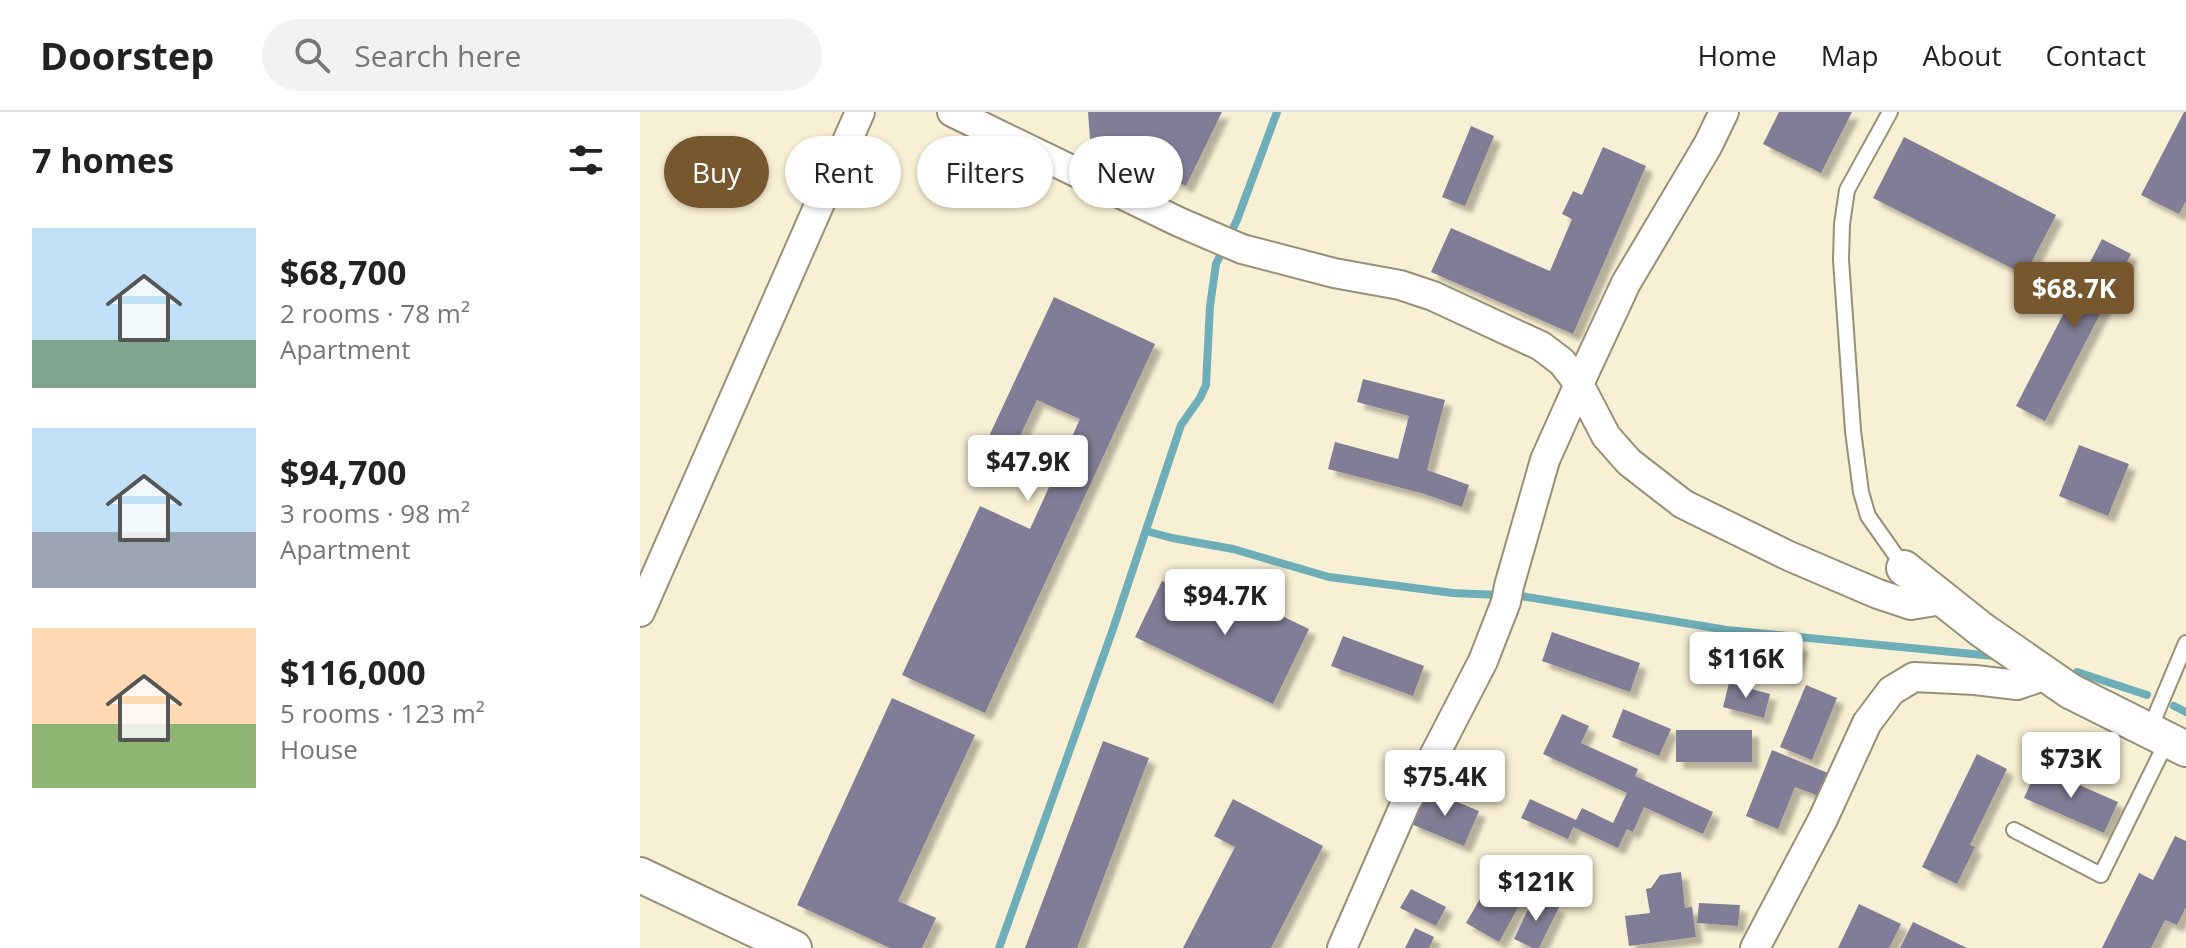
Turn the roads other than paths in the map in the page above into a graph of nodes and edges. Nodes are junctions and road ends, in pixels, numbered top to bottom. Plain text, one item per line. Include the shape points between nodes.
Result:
1 (952, 112) edge
2 (1724, 112) edge
3 (1890, 112) edge
4 (848, 116) edge
5 (1579, 384) junction
6 (1904, 568) joint
7 (1942, 600) junction
8 (640, 612) edge
9 (2186, 643) edge
10 (2046, 675) junction
11 (2171, 679) junction
12 (2186, 685) edge
13 (2167, 740) edge
14 (2014, 830) dead end
15 (640, 875) edge
16 (794, 948) edge
17 (1342, 948) edge
18 (1755, 948) edge

1 - 5 street via 1242,249 1433,296 1541,346
2 - 5 street via 1626,283
3 - 6 lane via 1847,190 1841,260 1861,492 1868,516
4 - 8 street
5 - 7 street via 1606,436 1629,462 1683,504 1878,594 1911,605
5 - 17 street via 1545,460 1508,594 1483,661 1406,802
6 - 7 street
7 - 10 street
9 - 11 lane
10 - 13 street
10 - 18 street via 2017,685 1914,677 1891,691 1867,723
11 - 12 lane
11 - 13 lane
13 - 14 lane via 2101,875
15 - 16 street

